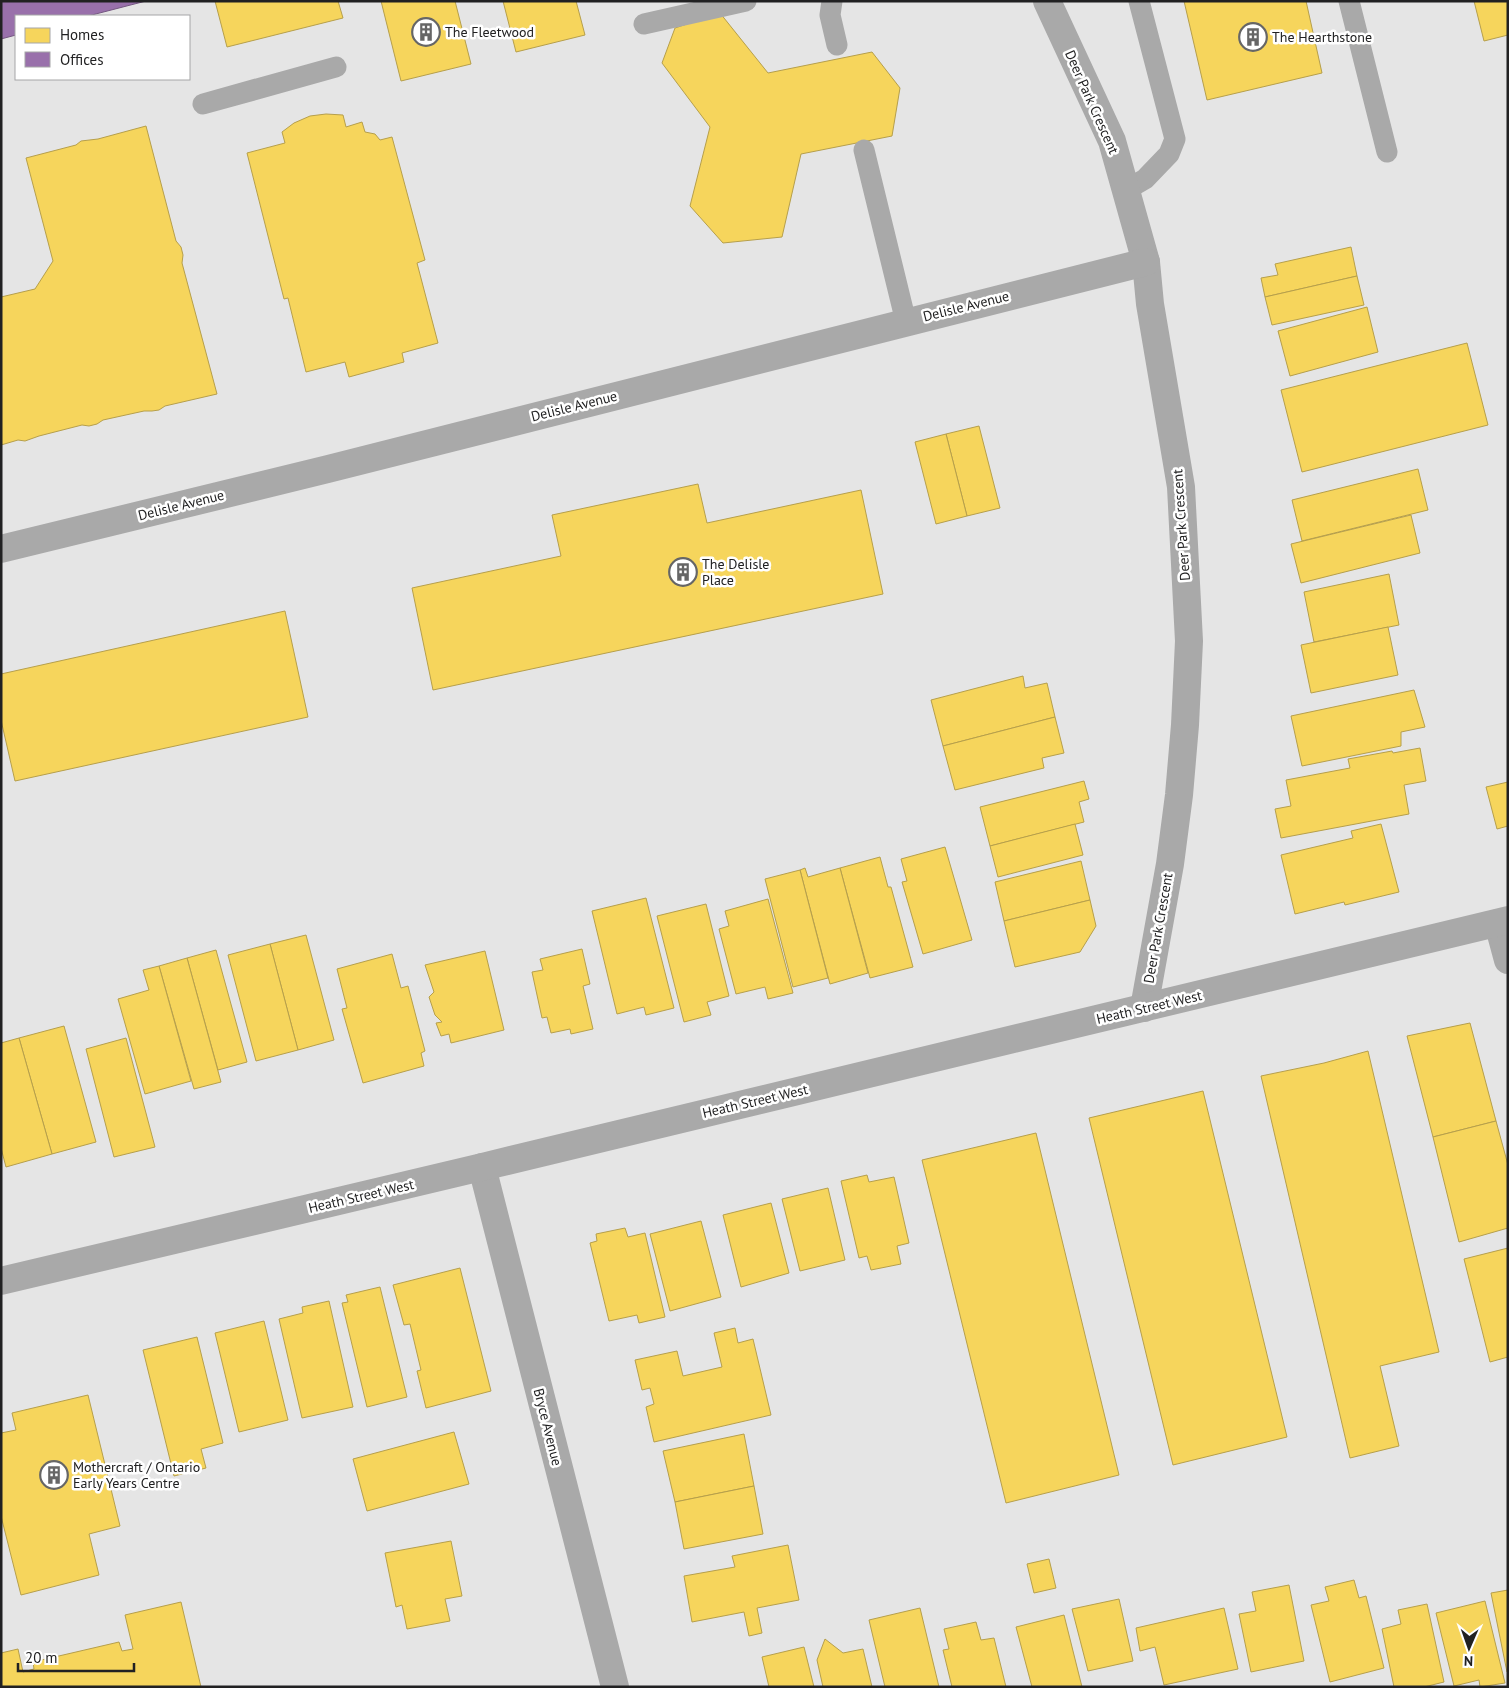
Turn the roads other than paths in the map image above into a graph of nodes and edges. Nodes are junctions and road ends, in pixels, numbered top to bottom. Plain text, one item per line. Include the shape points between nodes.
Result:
1 (746, 1) edge
2 (832, 1) edge
3 (1047, 1) edge
4 (1139, 1) edge
5 (1349, 1) edge
6 (644, 24) dead end
7 (838, 45) dead end
8 (336, 67) dead end
9 (203, 104) dead end
10 (864, 150) dead end
11 (1387, 152) dead end
12 (1126, 190) junction
13 (1146, 262) junction
14 (906, 322) junction
15 (1, 549) edge
16 (1503, 922) edge
17 (1508, 960) edge
18 (1144, 1008) junction
19 (482, 1167) junction
20 (1, 1280) edge
21 (615, 1687) edge

1 - 6 lane
2 - 7 lane via 830,15
3 - 12 street, Deer Park Crescent via 1112,142
4 - 12 lane via 1175,139 1169,154 1145,179
5 - 11 lane
8 - 9 lane
10 - 14 lane
12 - 13 street, Deer Park Crescent
13 - 14 street, Delisle Avenue
13 - 18 street, Deer Park Crescent via 1181,488 1189,642 1179,796
14 - 15 street, Delisle Avenue
16 - 17 street
16 - 18 street, Heath Street West
18 - 19 street, Heath Street West
19 - 20 street, Heath Street West
19 - 21 street, Bryce Avenue

